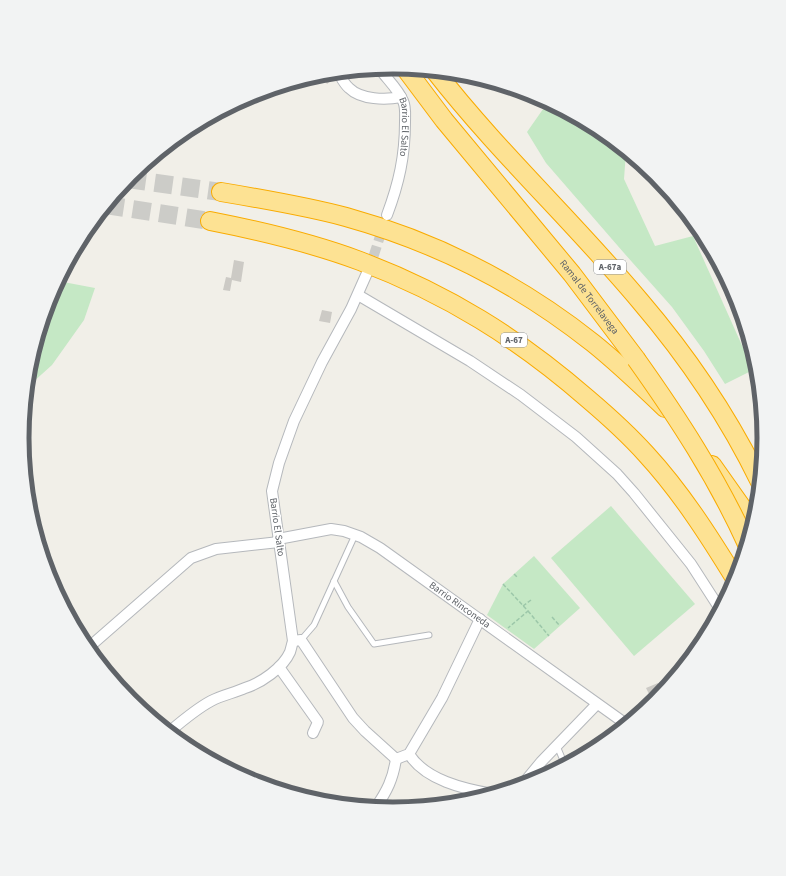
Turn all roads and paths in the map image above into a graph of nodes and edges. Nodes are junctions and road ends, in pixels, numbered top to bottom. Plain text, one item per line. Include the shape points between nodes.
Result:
1 (385, 74) edge
2 (410, 75) edge
3 (439, 77) edge
4 (342, 78) edge
5 (401, 97) junction
6 (221, 192) tunnel mouth
7 (387, 215) tunnel mouth
8 (210, 221) tunnel mouth
9 (367, 274) tunnel mouth
10 (358, 295) junction
11 (755, 473) edge
12 (748, 516) edge
13 (355, 535) junction
14 (744, 537) edge
15 (279, 541) junction
16 (731, 572) edge
17 (514, 574) dead end
18 (517, 577) dead end
19 (334, 581) junction
20 (503, 584) dead end
21 (531, 600) dead end
22 (717, 604) edge
23 (523, 606) junction
24 (528, 611) junction
25 (552, 617) dead end
26 (480, 620) junction
27 (560, 626) dead end
28 (429, 635) dead end
29 (502, 635) junction
30 (549, 636) dead end
31 (297, 640) junction
32 (93, 644) edge
33 (279, 667) junction
34 (597, 704) junction
35 (622, 721) edge
36 (173, 729) edge
37 (313, 733) dead end
38 (557, 746) junction
39 (409, 754) junction
40 (396, 759) junction
41 (563, 759) edge
42 (532, 774) edge
43 (479, 792) edge
44 (380, 801) edge

1 - 5 street, Barrio El Salto
2 - 14 highway, Ramal de Torrelavega, bridge via 444,120 572,274 636,359 694,445 722,492
3 - 11 highway, A-67a via 665,331 714,399
4 - 5 street via 349,88 367,97 389,100
5 - 7 street, Barrio El Salto via 405,107 404,156 397,188
6 - 12 highway via 346,217 390,231 472,265 532,299 594,344 666,409 699,447
8 - 16 highway, A-67 via 296,240 360,261 414,283 461,307 515,341 571,384 646,454 695,517
9 - 10 street, Barrio El Salto
10 - 15 street, Barrio El Salto via 297,414 279,463 272,491
10 - 22 street via 470,361 521,395 582,442 617,474 653,515 691,564
13 - 15 street, Barrio Rinconeda via 331,529
13 - 19 lane
13 - 26 street, Barrio Rinconeda via 380,548
15 - 31 street, Barrio El Salto
15 - 32 street, Barrio Rinconeda via 216,549 191,558
17 - 18 path
19 - 28 lane via 374,644
19 - 31 lane via 314,625
20 - 23 path
21 - 23 path
23 - 24 path
24 - 29 path
24 - 30 path
25 - 27 path
26 - 29 street, Barrio Rinconeda
26 - 39 street via 442,698
29 - 34 street, Barrio Rinconeda
31 - 33 street
31 - 40 street via 353,718
33 - 36 street via 246,688 222,695 192,713
33 - 37 street via 318,722
34 - 35 street, Barrio Rinconeda
34 - 38 street
38 - 41 lane
38 - 42 street
39 - 40 street
39 - 43 street via 413,761 433,776
40 - 44 street via 394,775

